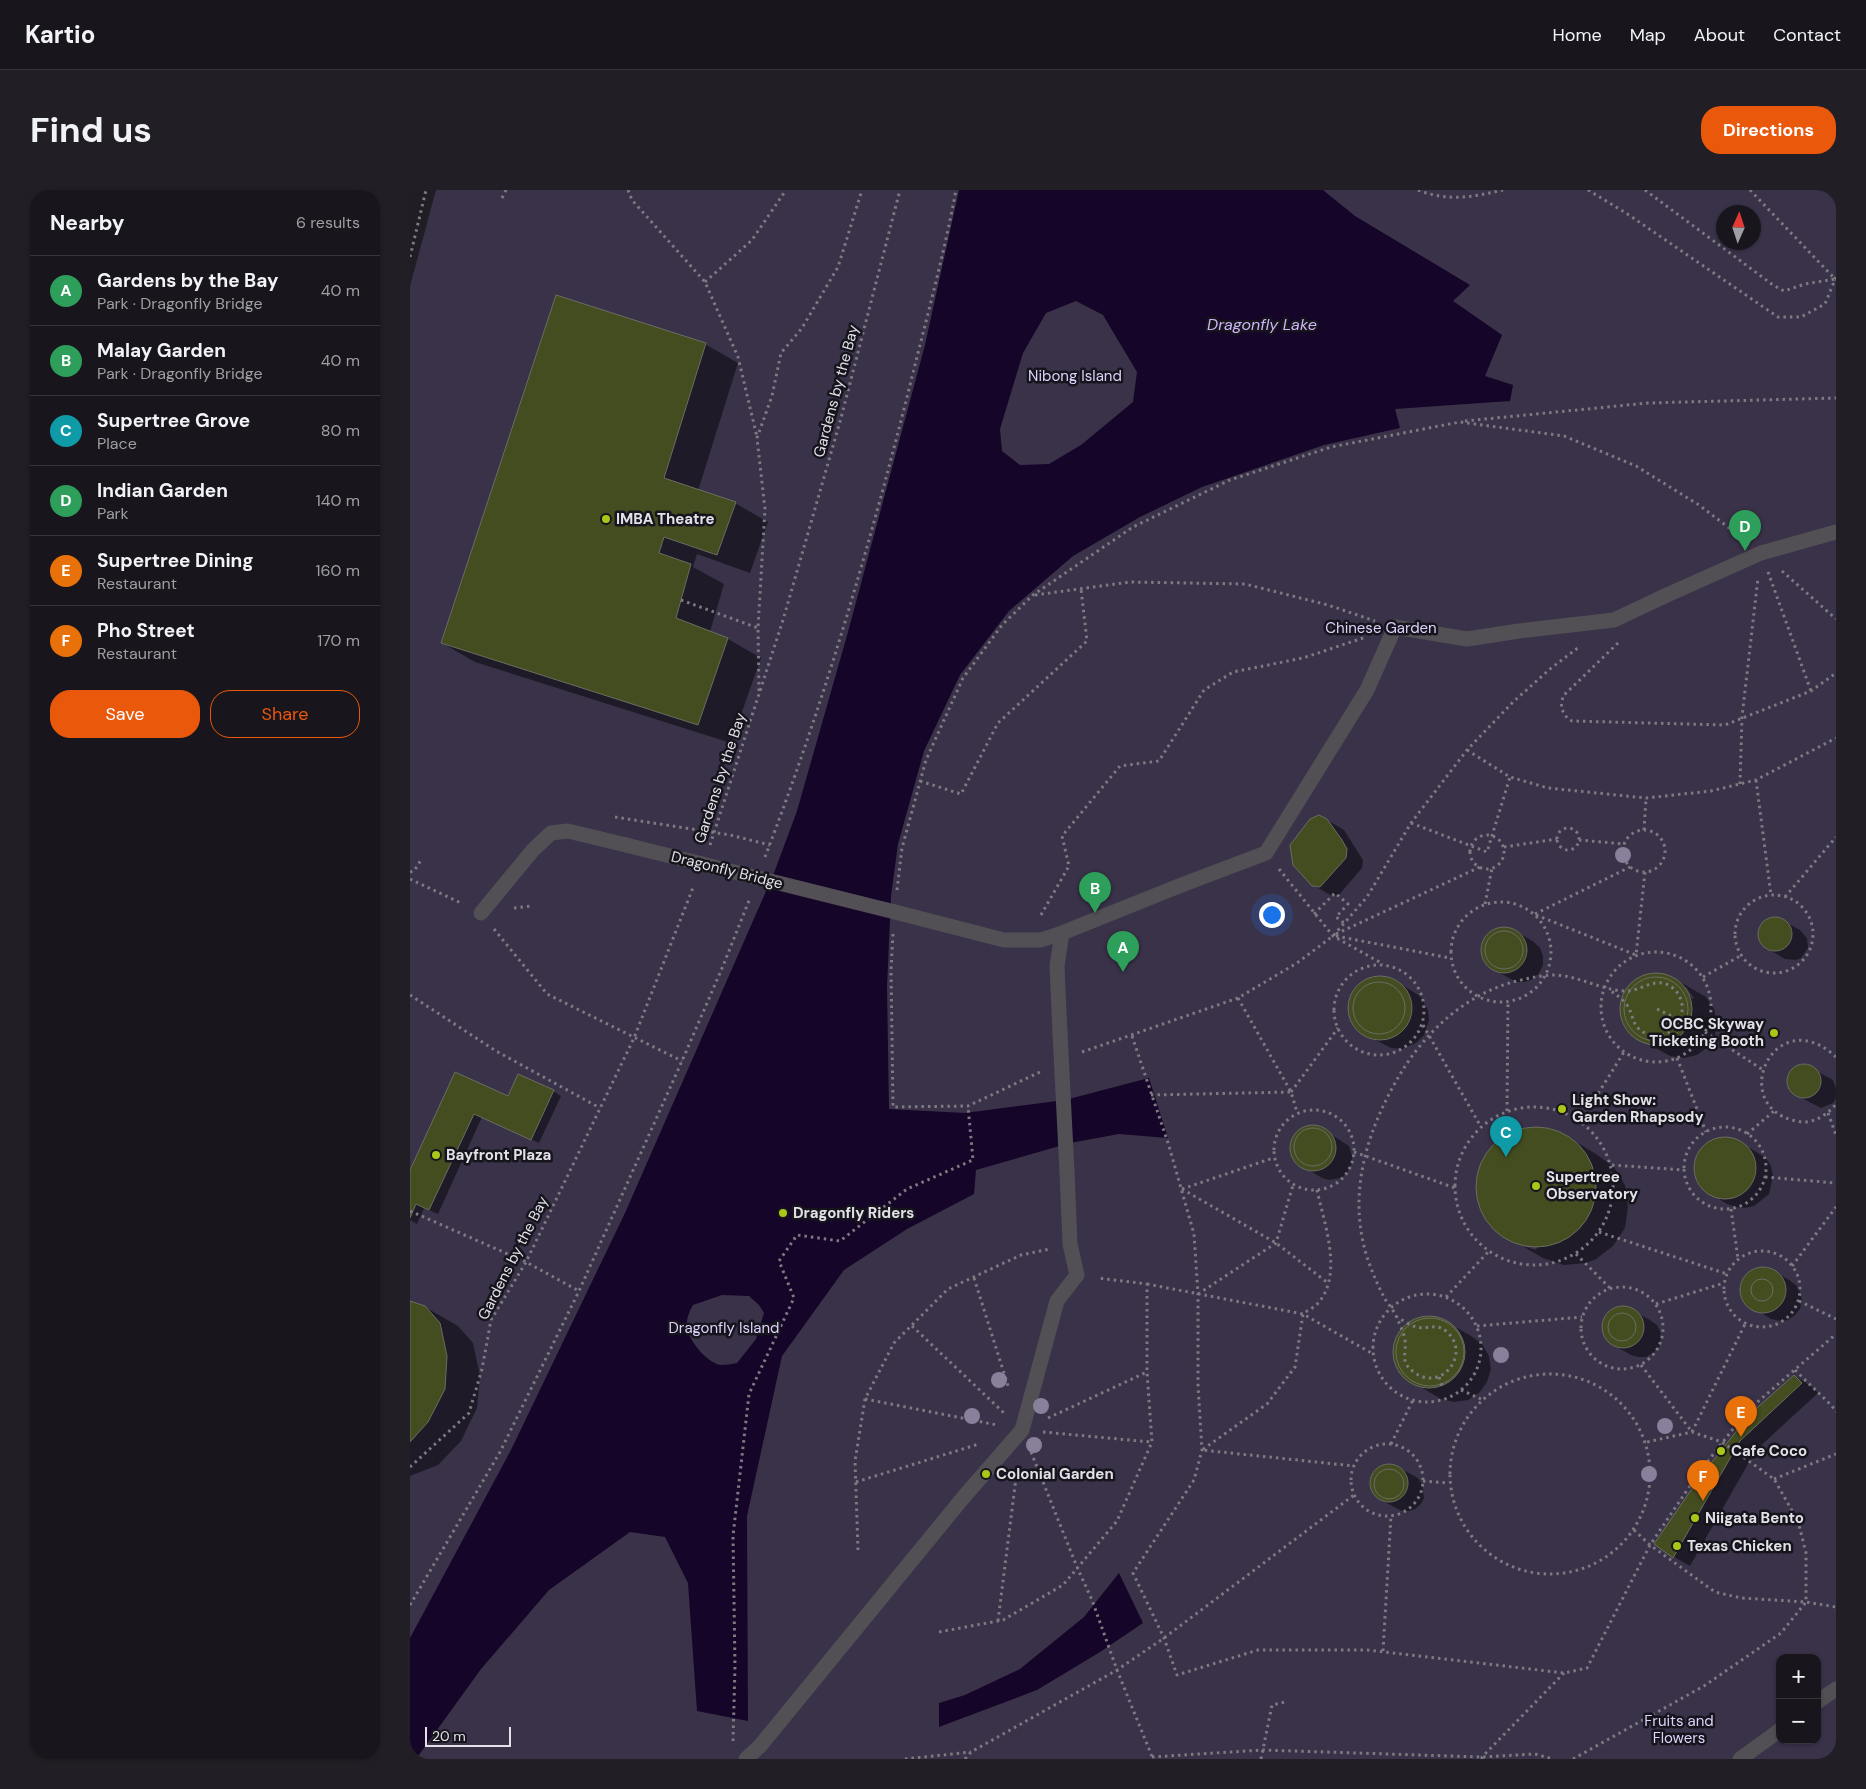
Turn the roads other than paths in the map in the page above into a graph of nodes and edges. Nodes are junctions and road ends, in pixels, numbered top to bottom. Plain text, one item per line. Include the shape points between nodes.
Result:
1 (1836, 532) edge
2 (481, 913) road end
3 (1062, 933) junction
4 (1836, 1689) edge
5 (1821, 1699) edge
6 (1776, 1733) edge
7 (746, 1759) edge
8 (1740, 1759) edge

1 - 3 street, Dragonfly Bridge via 1761,553 1614,620 1467,639 1395,627 1368,690 1266,853
2 - 3 street, Dragonfly Bridge, bridge via 533,850 551,834 568,831 1004,940 1041,940
3 - 7 street, bridge via 1057,966 1070,1244 1077,1275 1057,1301 1022,1430
4 - 5 street
6 - 8 street

